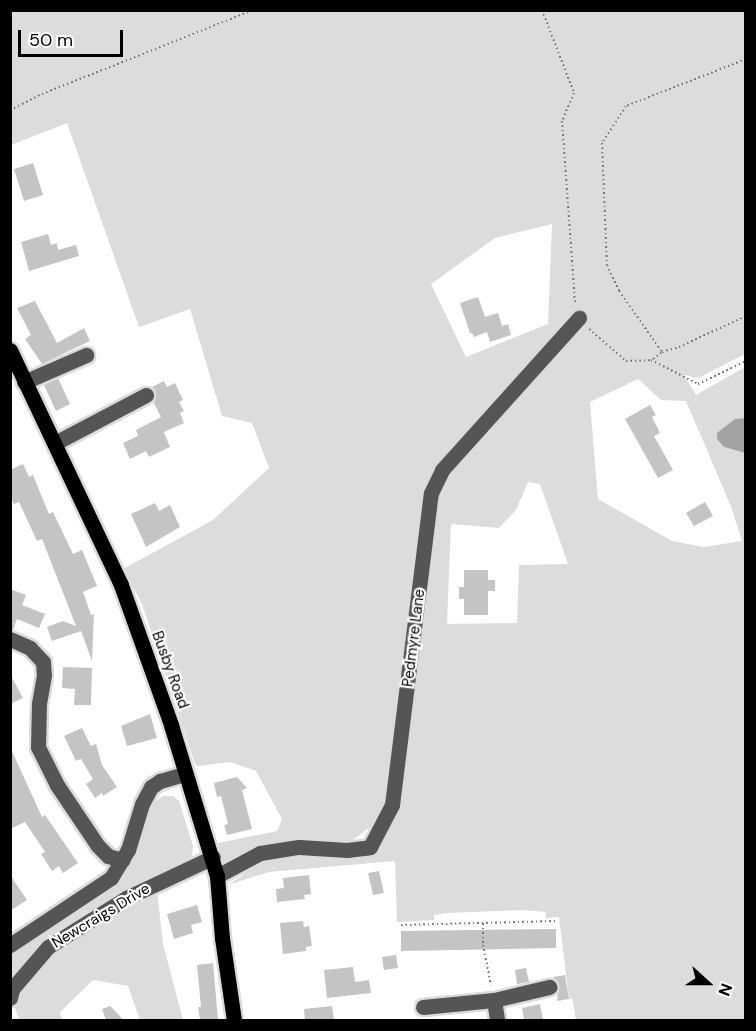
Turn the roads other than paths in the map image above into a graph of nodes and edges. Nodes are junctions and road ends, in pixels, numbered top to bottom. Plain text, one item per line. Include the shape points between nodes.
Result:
1 (579, 318) road end
2 (86, 355) dead end
3 (12, 357) edge
4 (24, 382) junction
5 (146, 395) dead end
6 (55, 443) junction
7 (10, 639) edge
8 (185, 774) junction
9 (213, 857) junction
10 (122, 861) junction
11 (217, 876) junction
12 (10, 945) edge
13 (549, 987) dead end
14 (10, 998) edge
15 (494, 1000) junction
16 (423, 1007) dead end
17 (234, 1020) edge
18 (497, 1020) edge

1 - 11 street, Pedmyre Lane via 442,470 431,493 392,805 370,847 260,853
2 - 4 street
3 - 4 main road, Busby Road
4 - 6 main road, Busby Road
5 - 6 street
6 - 8 main road, Busby Road via 121,585
7 - 10 street via 30,648 43,662 38,747 57,785 98,846
8 - 9 main road, Busby Road
8 - 10 street via 151,787
9 - 11 main road, Busby Road
9 - 14 street, Newcraigs Drive via 126,898 48,947 12,989
10 - 12 street via 111,878
11 - 17 main road, Busby Road
13 - 15 street
15 - 16 street
15 - 18 street

